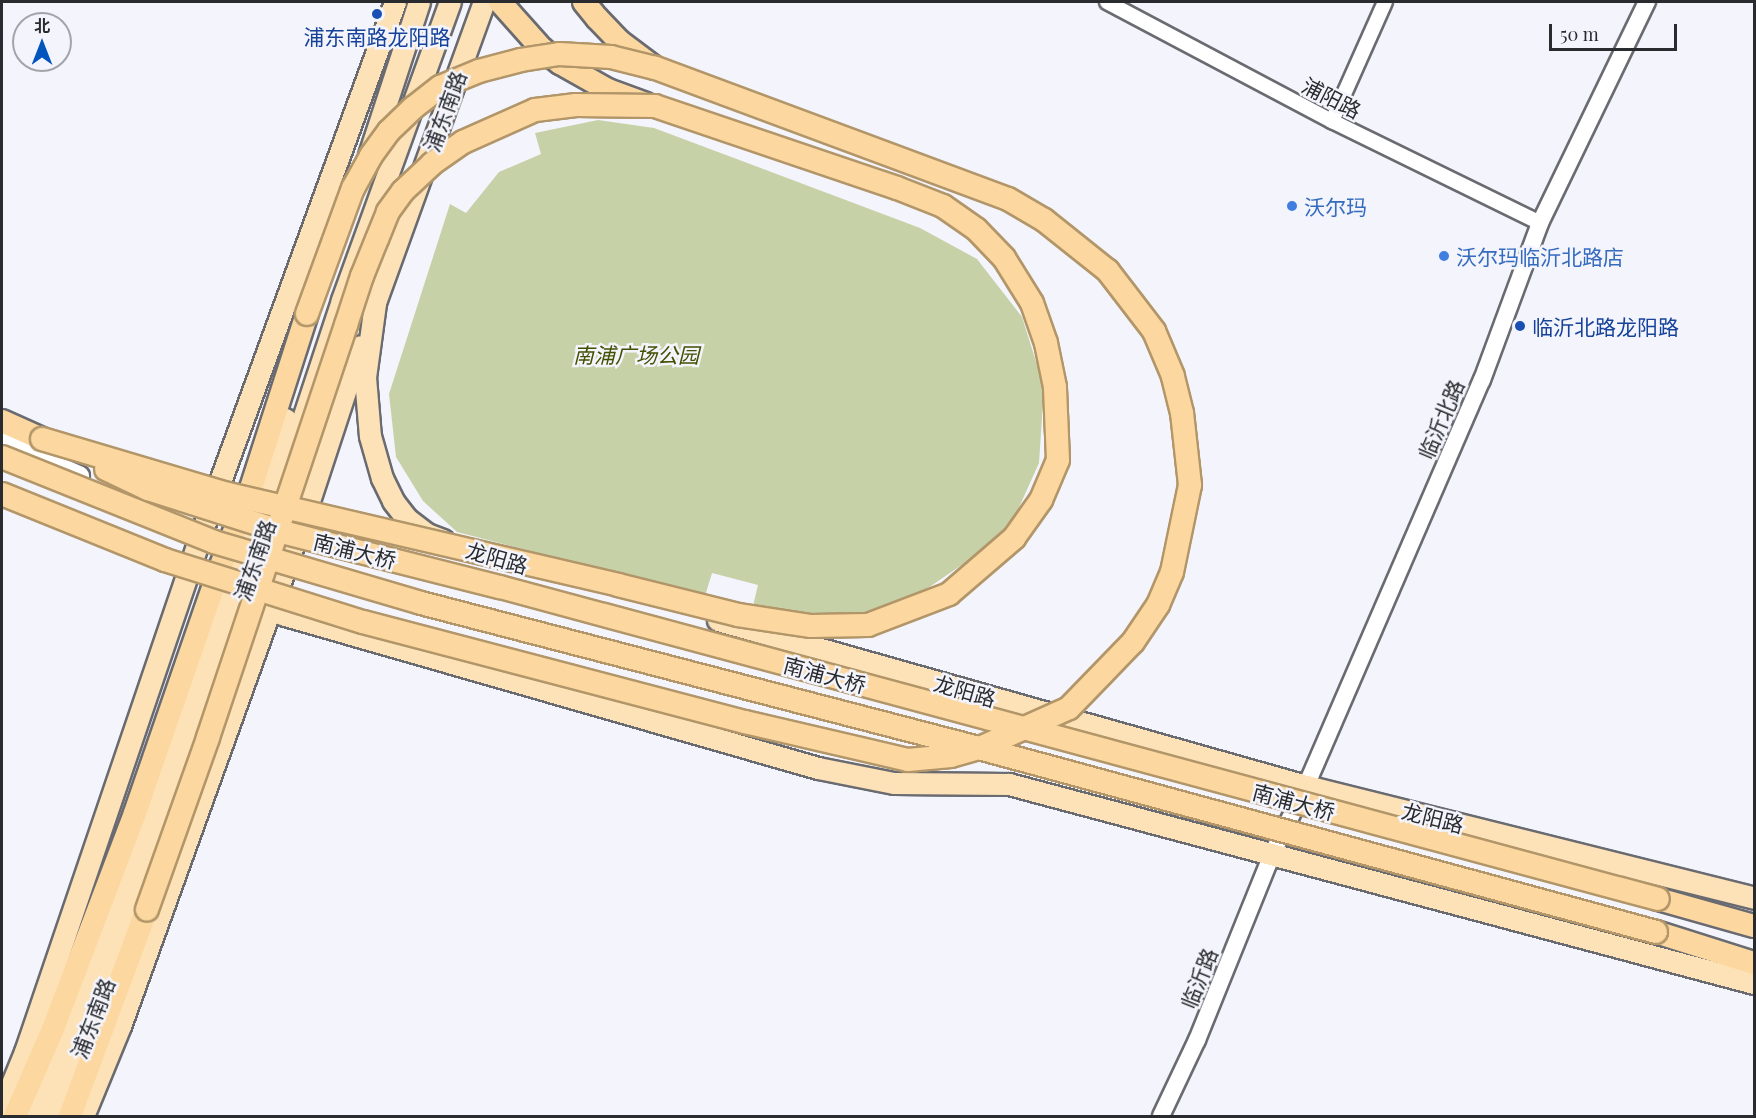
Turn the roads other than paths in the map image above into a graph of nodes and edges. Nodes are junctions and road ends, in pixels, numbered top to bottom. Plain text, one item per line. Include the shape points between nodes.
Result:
1 (395, 2) edge
2 (419, 2) edge
3 (450, 2) edge
4 (500, 2) edge
5 (584, 2) edge
6 (1107, 2) edge
7 (1385, 2) edge
8 (1647, 2) edge
9 (479, 8) edge
10 (655, 68) junction
11 (655, 106) junction
12 (1332, 121) junction
13 (1540, 223) junction
14 (376, 296) junction
15 (2, 421) edge
16 (42, 439) junction
17 (2, 443) edge
18 (2, 457) edge
19 (2, 466) edge
20 (80, 477) junction
21 (2, 494) edge
22 (203, 528) junction
23 (231, 597) junction
24 (268, 610) junction
25 (1306, 786) junction
26 (1272, 854) junction
27 (1755, 898) edge
28 (1755, 926) edge
29 (1755, 963) edge
30 (1755, 982) edge
31 (2, 1108) edge
32 (15, 1116) edge
33 (32, 1116) edge
34 (52, 1116) edge
35 (70, 1116) edge
36 (83, 1116) edge
37 (1161, 1116) edge

1 - 22 main road
2 - 23 main road, 浦东南路
3 - 23 main road, 浦东南路
4 - 11 highway, bridge via 542,49 560,63 627,99
5 - 10 highway via 619,41
6 - 12 street, 浦阳路
7 - 12 street
8 - 13 street, 临沂北路
9 - 14 main road, 浦东南路
10 - 21 highway, bridge via 1008,199 1044,220 1108,270 1154,331 1173,376 1187,444 1190,485 1172,572 1158,605 1133,642 1069,708 982,747 951,756 908,760 745,722 363,622 165,560
10 - 32 highway, bridge via 611,57 559,54 479,71 440,87 413,108 371,156 353,188 311,303 251,488 135,813
11 - 16 highway, bridge via 943,206 976,229 1004,258 1026,294 1046,343 1055,387 1058,460 1041,500 1014,538 950,594 868,625 810,626 738,615 228,494
11 - 35 highway, bridge via 535,110 463,141 403,191 388,212 362,276 208,738
12 - 13 street, 浦阳路
13 - 25 street, 临沂北路 via 1482,380
14 - 24 main road, 浦东南路 via 308,504
14 - 25 main road, 龙阳路 via 366,376 370,436 393,501 427,534 461,547
15 - 16 highway, 南浦大桥
16 - 28 highway, 南浦大桥, bridge via 148,489 286,533 500,587
17 - 20 main road
18 - 29 highway, 南浦大桥, bridge via 214,542 421,603 990,751 1656,932
19 - 20 main road
20 - 22 main road
22 - 31 main road via 25,1052
23 - 24 main road
23 - 33 main road, 浦东南路 via 193,687 112,920
23 - 34 main road, 浦东南路 via 117,952
24 - 26 main road via 818,768 894,783 1009,784
24 - 36 main road, 浦东南路 via 124,1015
25 - 26 street, 临沂北路
25 - 27 main road, 龙阳路
26 - 30 main road
26 - 37 street, 临沂路 via 1197,1040

